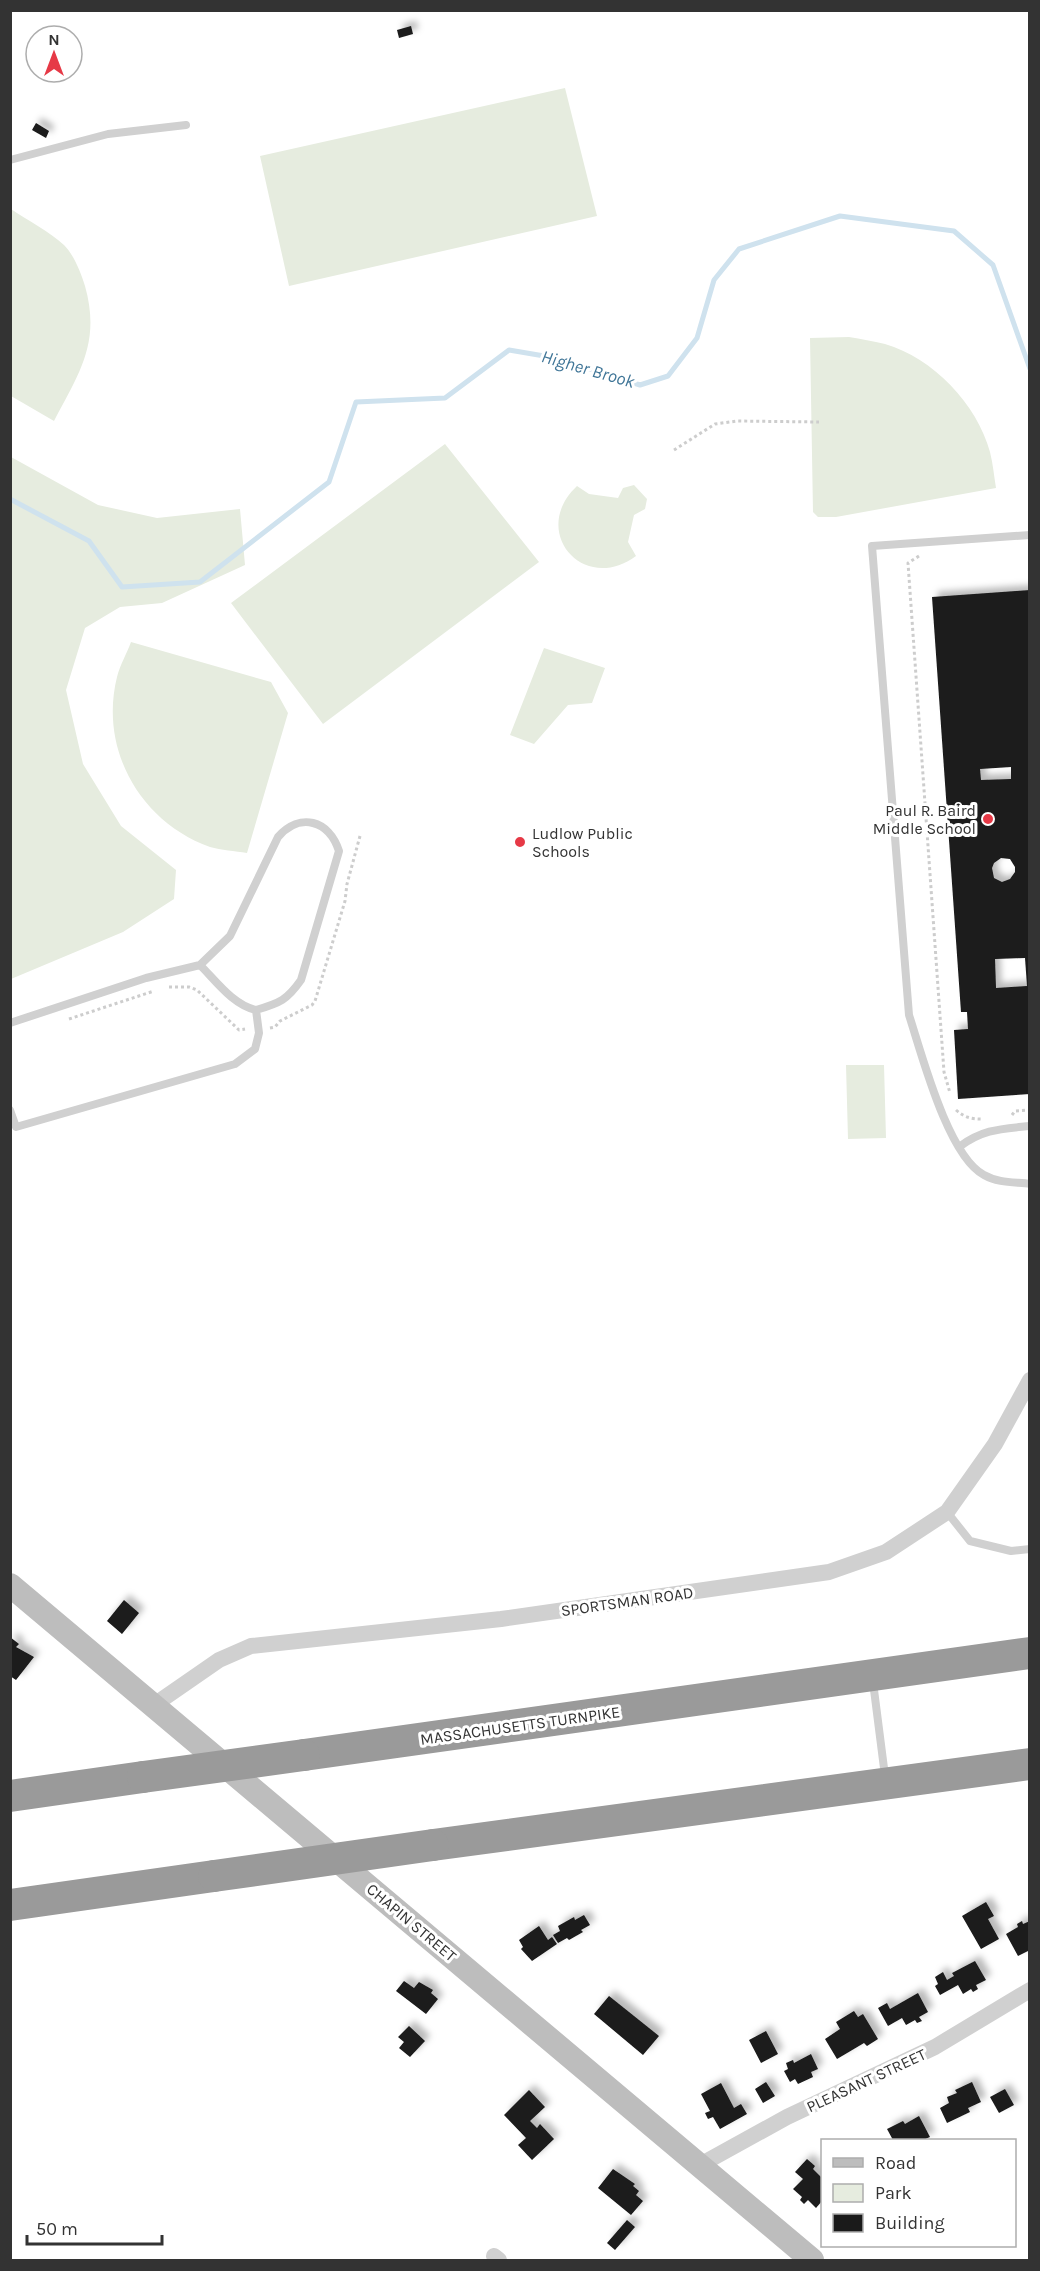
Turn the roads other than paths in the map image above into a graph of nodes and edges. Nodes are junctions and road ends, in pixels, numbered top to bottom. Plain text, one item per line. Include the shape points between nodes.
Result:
1 (186, 125) dead end
2 (10, 160) edge
3 (1029, 535) edge
4 (200, 965) junction
5 (256, 1010) junction
6 (10, 1023) edge
7 (10, 1110) edge
8 (1029, 1126) edge
9 (959, 1147) junction
10 (1029, 1184) edge
11 (1029, 1380) edge
12 (947, 1512) junction
13 (1029, 1549) edge
14 (10, 1585) edge
15 (1029, 1650) edge
16 (872, 1675) junction
17 (154, 1705) junction
18 (1029, 1764) edge
19 (886, 1783) junction
20 (10, 1796) edge
21 (10, 1905) edge
22 (1029, 1990) edge
23 (700, 2165) junction
24 (812, 2260) edge

1 - 2 lane via 108,134
3 - 9 lane via 872,546 909,1016
4 - 5 lane via 232,997
4 - 5 lane via 230,936 286,827 301,822 317,824 330,832 339,851 301,980 290,996
4 - 6 lane via 146,978
5 - 7 lane via 259,1033 255,1049 235,1064 16,1127
8 - 9 lane via 989,1131
9 - 10 lane via 969,1163 985,1176
11 - 12 street, SPORTSMAN ROAD via 995,1444
12 - 13 lane via 970,1541 1011,1551
12 - 17 street, SPORTSMAN ROAD via 886,1552 829,1572 501,1619 251,1646 219,1660
14 - 17 main road, CHAPIN STREET
15 - 16 highway, MASSACHUSETTS TURNPIKE
16 - 19 lane
16 - 20 highway, MASSACHUSETTS TURNPIKE, bridge
17 - 23 main road, CHAPIN STREET
18 - 19 highway
19 - 21 highway, bridge
22 - 23 street, PLEASANT STREET via 935,2047 787,2117
23 - 24 main road, CHAPIN STREET

